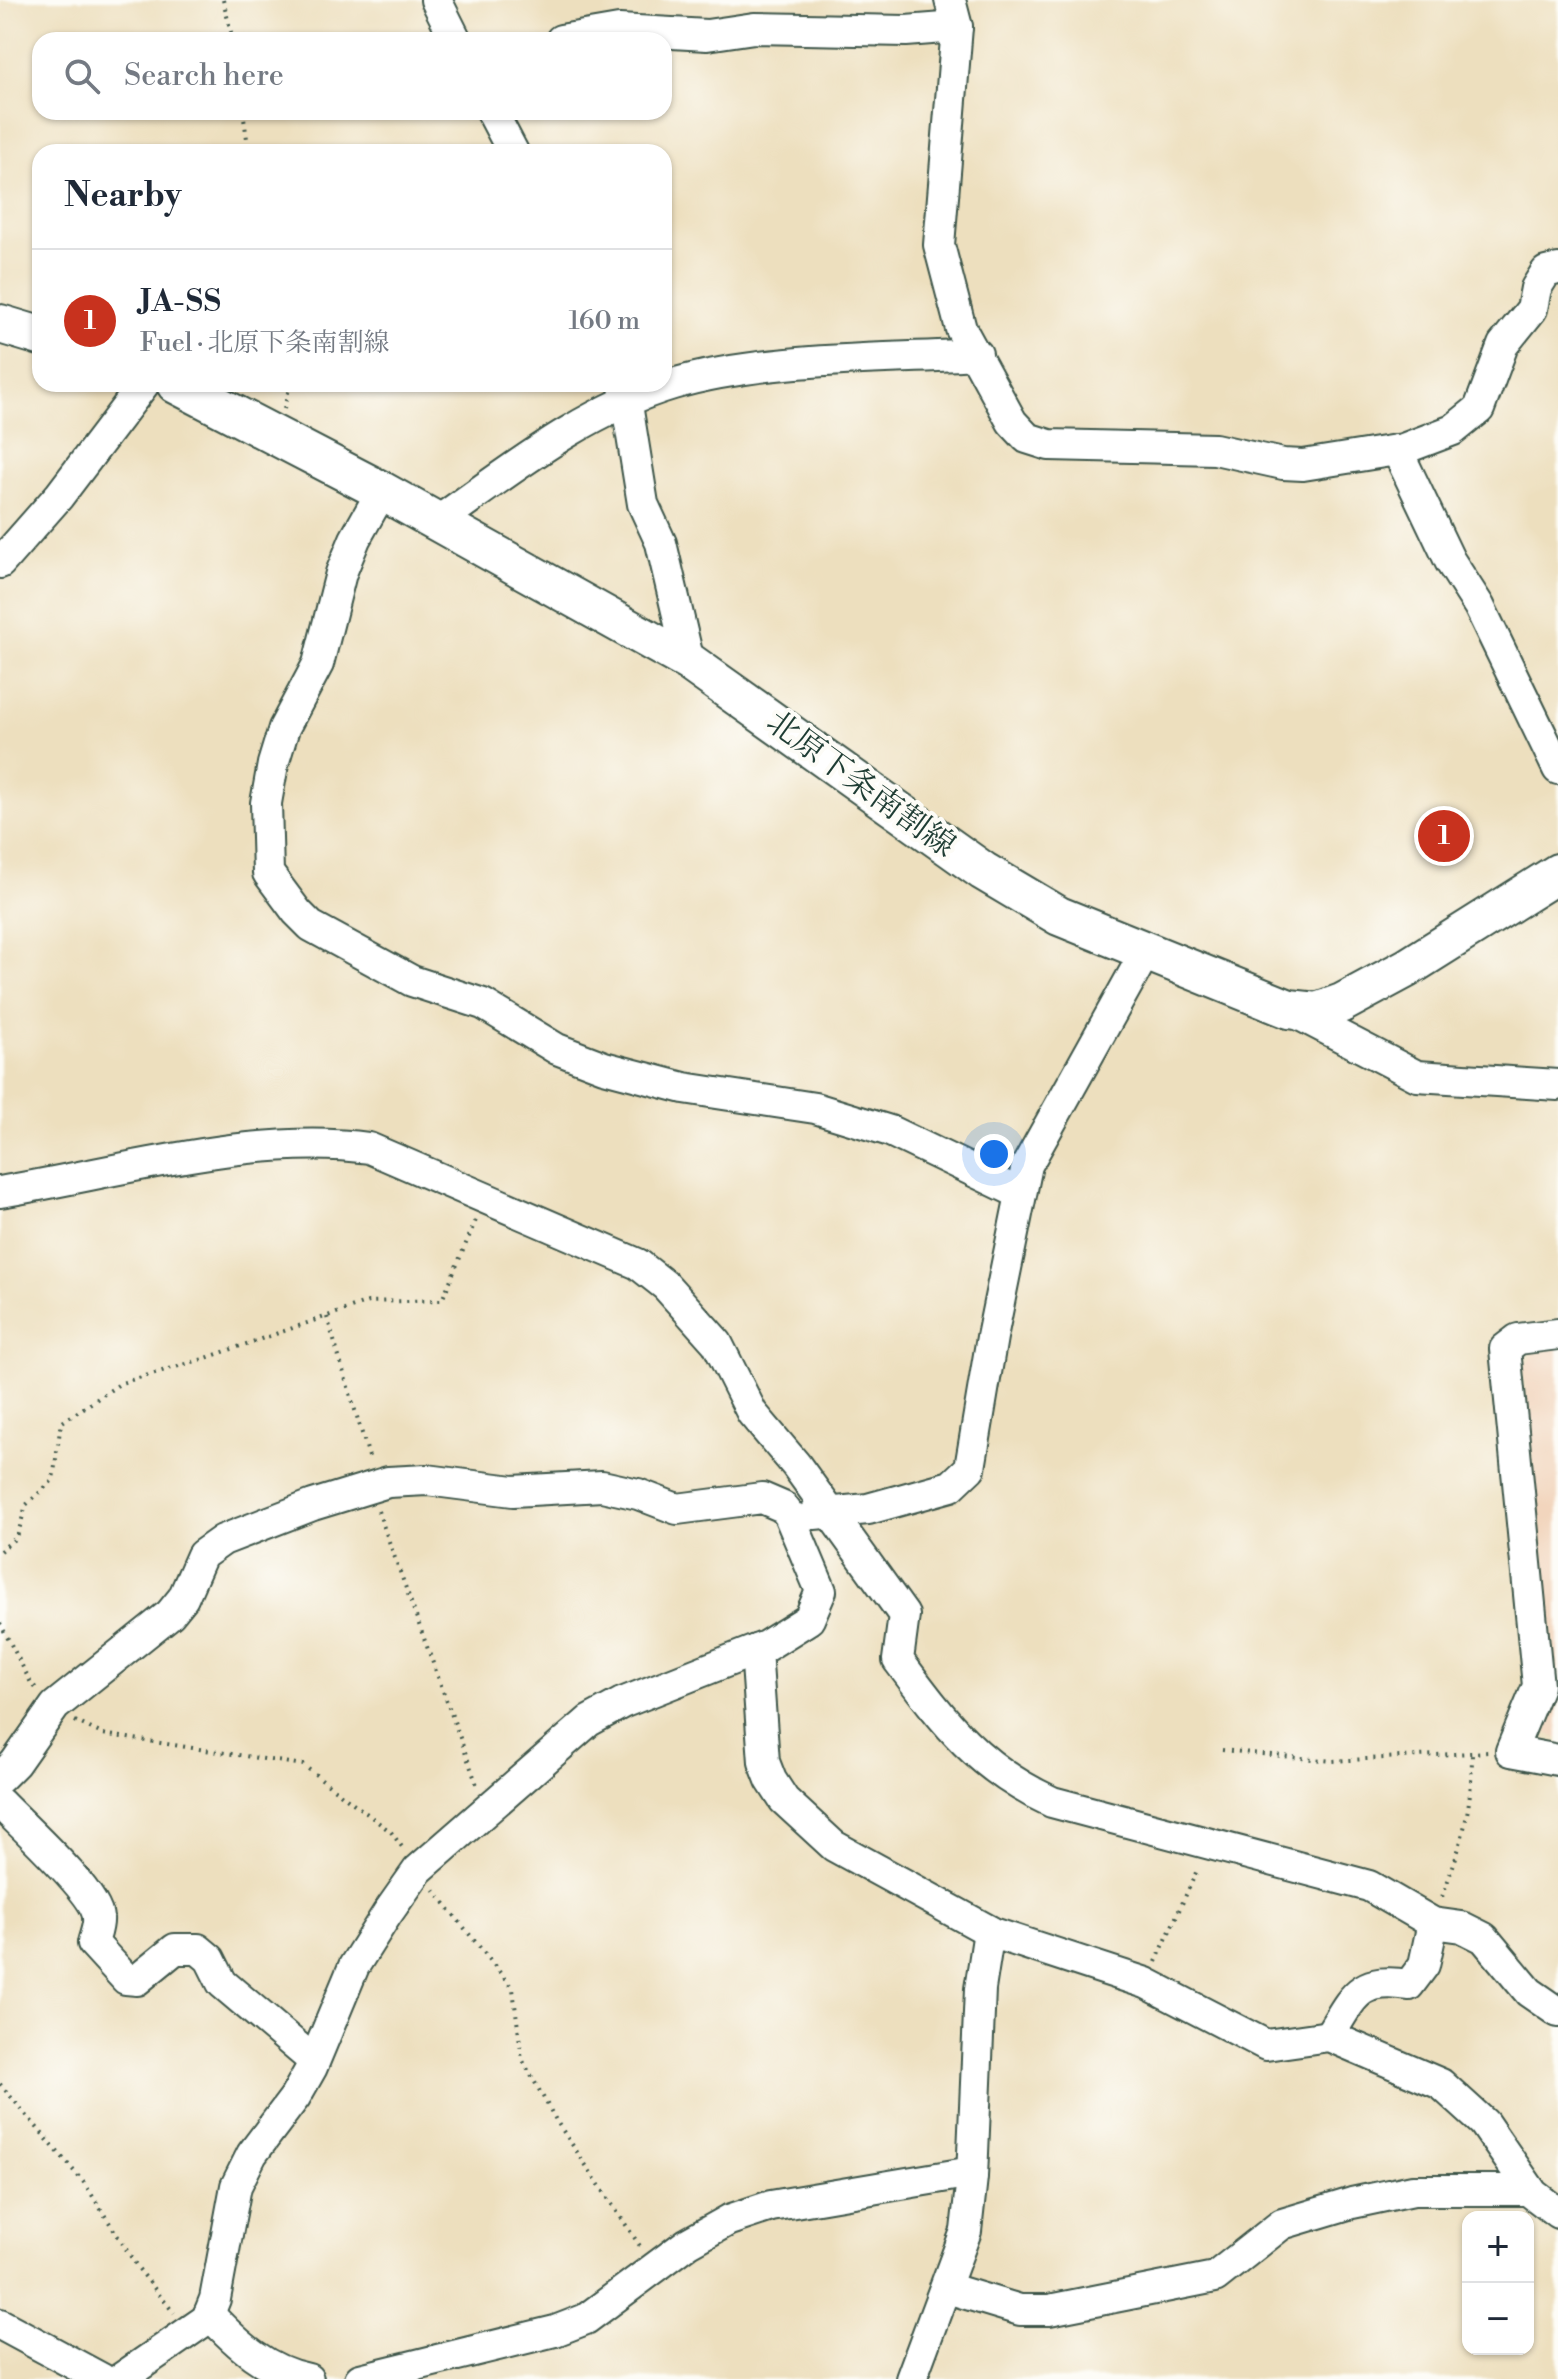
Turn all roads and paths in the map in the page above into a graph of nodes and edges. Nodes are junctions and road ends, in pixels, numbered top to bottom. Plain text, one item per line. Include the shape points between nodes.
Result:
1 (223, 0) edge
2 (436, 0) edge
3 (954, 14) edge
4 (231, 32) edge
5 (452, 32) edge
6 (593, 32) edge
7 (654, 32) edge
8 (672, 33) edge
9 (244, 120) edge
10 (496, 120) edge
11 (248, 144) edge
12 (509, 144) edge
13 (1558, 269) edge
14 (0, 324) edge
15 (32, 334) edge
16 (977, 354) junction
17 (672, 384) edge
18 (139, 392) edge
19 (191, 392) edge
20 (626, 393) edge
21 (1397, 450) junction
22 (382, 491) junction
23 (437, 522) junction
24 (0, 563) edge
25 (689, 662) junction
26 (1558, 769) edge
27 (1558, 873) edge
28 (1145, 953) junction
29 (1289, 1009) junction
30 (1558, 1085) edge
31 (0, 1192) edge
32 (1019, 1193) junction
33 (490, 1198) junction
34 (327, 1317) junction
35 (1558, 1334) edge
36 (373, 1487) junction
37 (832, 1514) junction
38 (789, 1515) junction
39 (0, 1551) edge
40 (0, 1623) edge
41 (756, 1650) junction
42 (55, 1706) junction
43 (1222, 1750) dead end
44 (1511, 1751) junction
45 (1472, 1752) junction
46 (1558, 1760) edge
47 (0, 1778) edge
48 (0, 1803) edge
49 (486, 1810) junction
50 (1207, 1843) junction
51 (1433, 1923) junction
52 (989, 1931) junction
53 (1146, 1983) junction
54 (1558, 2012) edge
55 (1329, 2036) junction
56 (314, 2061) junction
57 (0, 2084) edge
58 (972, 2172) junction
59 (1530, 2190) junction
60 (1558, 2213) edge
61 (947, 2288) junction
62 (200, 2323) junction
63 (0, 2324) edge
64 (102, 2379) edge
65 (120, 2379) edge
66 (308, 2379) edge
67 (360, 2379) edge
68 (911, 2379) edge

1 - 4 path
2 - 5 street
3 - 8 street via 906,31 754,28 707,35
3 - 16 street via 939,245 961,329
6 - 7 street
9 - 11 path
10 - 12 street
13 - 21 street via 1546,272 1532,309 1503,345 1479,409 1453,430
14 - 15 main road
16 - 17 street via 753,368
16 - 21 street via 1012,422 1027,438 1049,445 1215,449 1303,465
18 - 24 street
19 - 22 main road, 北原下条南割線
20 - 23 street
20 - 25 street via 643,504 661,543
21 - 26 street
22 - 23 main road, 北原下条南割線
22 - 32 street via 341,573 318,664 284,728 273,764 266,803 268,873 297,912 311,926 412,981 483,1004 557,1049 684,1088 815,1108 890,1131
23 - 25 main road, 北原下条南割線
25 - 28 main road, 北原下条南割線 via 983,871 1059,916
27 - 29 main road, 北原下条南割線 via 1342,1003 1317,1012
28 - 29 main road, 北原下条南割線
28 - 32 street via 1027,1165
29 - 30 street via 1417,1076
31 - 33 street via 252,1147 336,1144 369,1148
32 - 37 street via 970,1468 951,1486
33 - 34 path via 471,1227 442,1300 368,1302
33 - 37 street via 638,1264 666,1286 717,1343 752,1413
34 - 36 path
34 - 39 path via 121,1383 61,1423 53,1480 26,1505 17,1537
35 - 44 street via 1518,1339 1505,1349 1538,1686
36 - 38 street via 427,1480 513,1491 602,1486 677,1509 762,1498
36 - 42 street via 223,1540 202,1555 170,1614
36 - 49 path
37 - 38 street
37 - 50 street via 904,1615 898,1660 953,1733 1008,1780 1052,1802
38 - 41 street via 821,1591 819,1602 809,1619
40 - 42 path via 31,1683
41 - 49 street via 589,1721
41 - 52 street via 764,1762 784,1800 834,1846
42 - 47 street
43 - 45 path via 1332,1761
44 - 45 path
44 - 46 street
45 - 51 path via 1472,1798 1464,1839
48 - 56 street via 96,1907 99,1920 93,1943 126,1979 137,1980 175,1949 198,1949 210,1959 222,1983
49 - 56 street via 418,1870 387,1914 354,1966
50 - 51 street via 1369,1886
50 - 53 path
51 - 54 street via 1462,1927 1484,1938 1529,1992
51 - 55 street via 1424,1965 1409,1985 1366,1985
52 - 53 street
52 - 58 street via 980,1989
53 - 55 street via 1266,2045
55 - 59 street via 1441,2084 1484,2123
56 - 62 street via 236,2186
57 - 62 path via 85,2184 155,2291
58 - 61 street via 966,2231
58 - 67 street via 729,2220 688,2243 586,2319
59 - 60 street
59 - 61 street via 1413,2190 1352,2203 1282,2224 1215,2277 1049,2310 1020,2310
61 - 68 street
62 - 65 street
62 - 66 street via 278,2370
63 - 64 street

